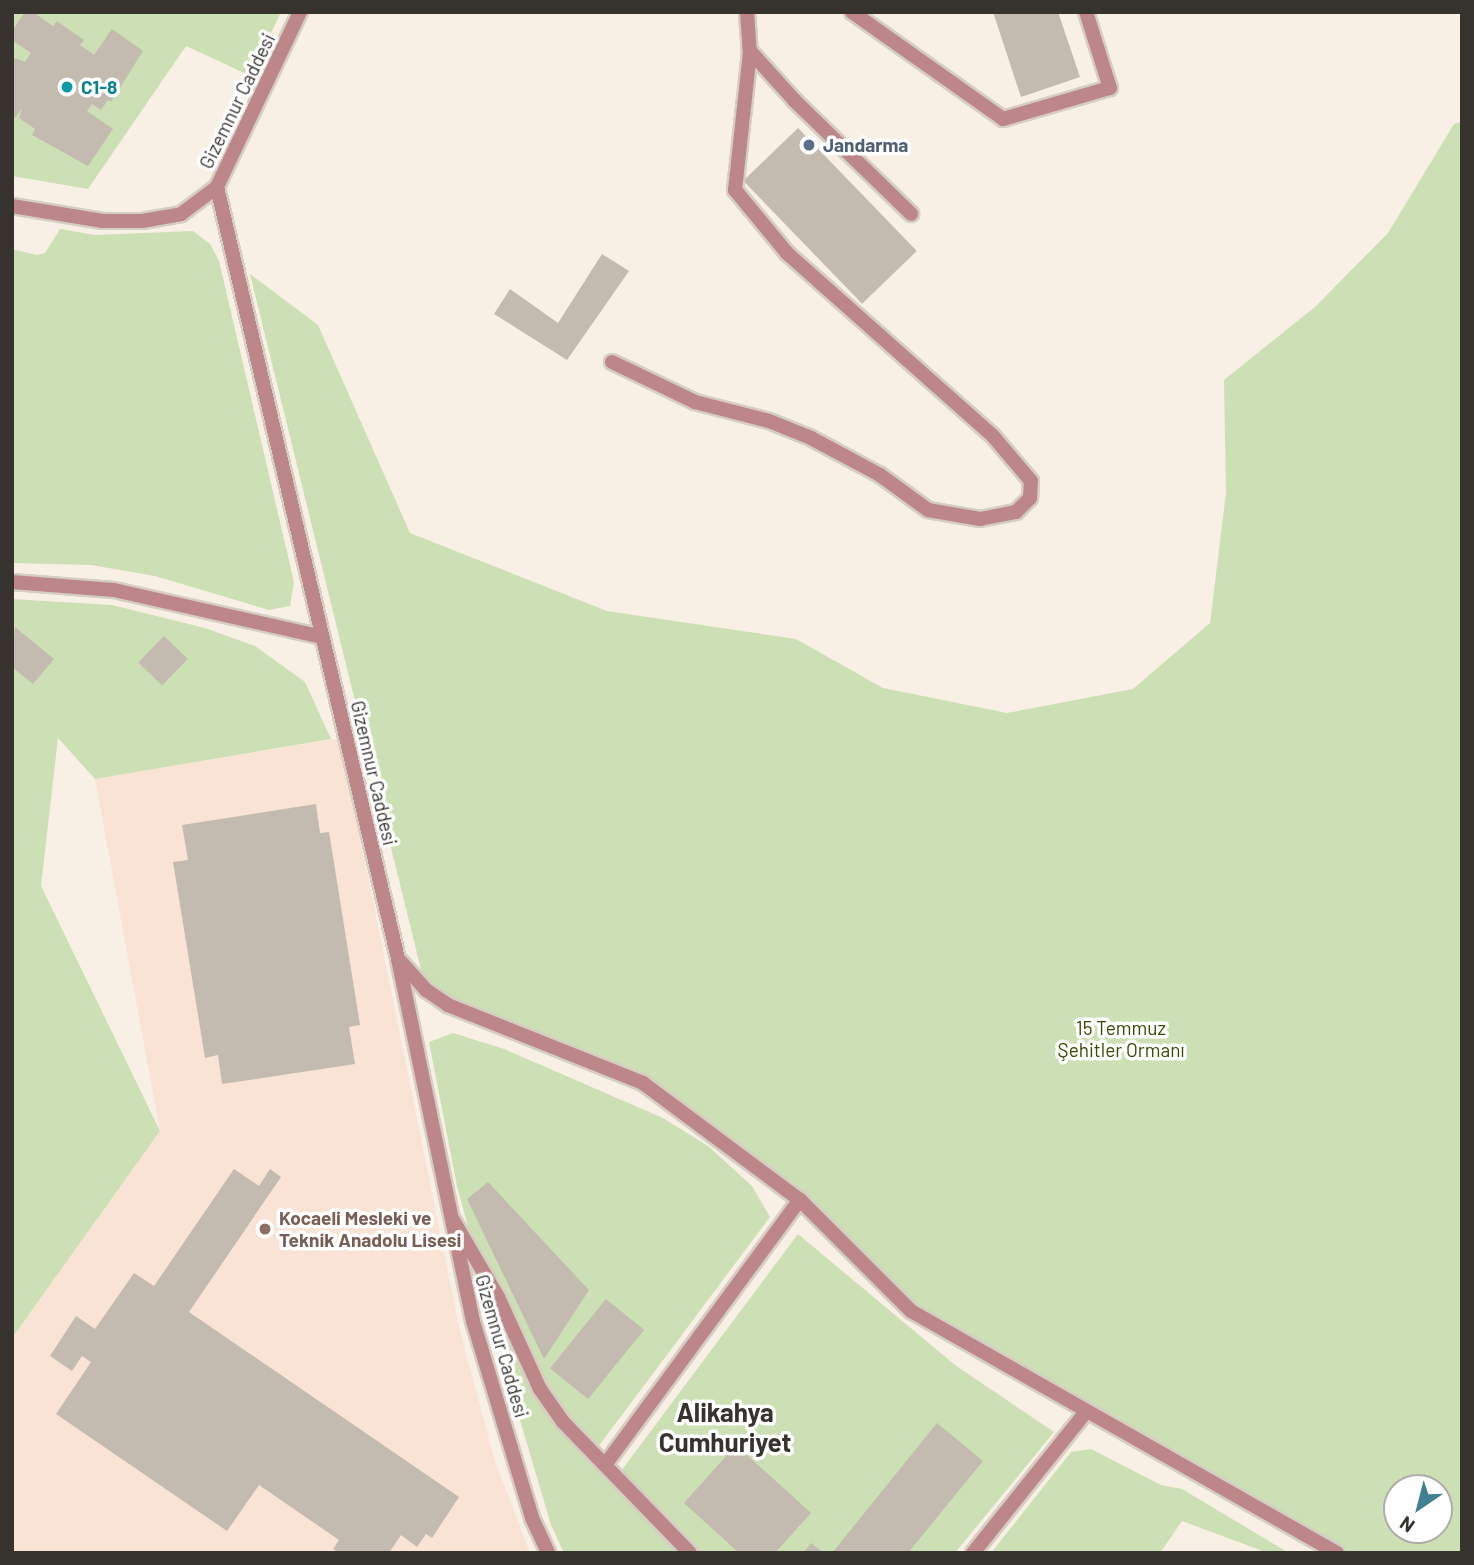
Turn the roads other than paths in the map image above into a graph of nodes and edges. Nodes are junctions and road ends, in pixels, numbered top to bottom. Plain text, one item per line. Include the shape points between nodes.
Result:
1 (300, 12) edge
2 (747, 12) edge
3 (852, 12) edge
4 (1086, 12) edge
5 (750, 51) junction
6 (216, 187) junction
7 (12, 206) edge
8 (911, 214) dead end
9 (612, 362) dead end
10 (12, 582) edge
11 (322, 637) junction
12 (398, 959) junction
13 (800, 1200) junction
14 (447, 1210) junction
15 (1086, 1412) junction
16 (605, 1465) junction
17 (548, 1553) edge
18 (690, 1553) edge
19 (973, 1553) edge
20 (1337, 1553) edge

1 - 6 street, Gizemnur Caddesi
2 - 5 street
3 - 4 street via 1003,120 1110,88
5 - 8 street
5 - 9 street via 735,190 787,253 993,436 1031,481 1030,498 1016,512 980,519 928,510 880,475 811,438 769,421 695,402
6 - 7 street via 181,215 142,221 103,221
6 - 11 street, Gizemnur Caddesi
10 - 11 street via 114,590
11 - 12 street, Gizemnur Caddesi
12 - 13 street via 448,1006 643,1083
12 - 14 street, Gizemnur Caddesi
13 - 15 street via 911,1311
13 - 16 street
14 - 16 street via 498,1297 540,1389
14 - 17 street, Gizemnur Caddesi via 473,1321 532,1518
15 - 19 street
15 - 20 street
16 - 18 street

